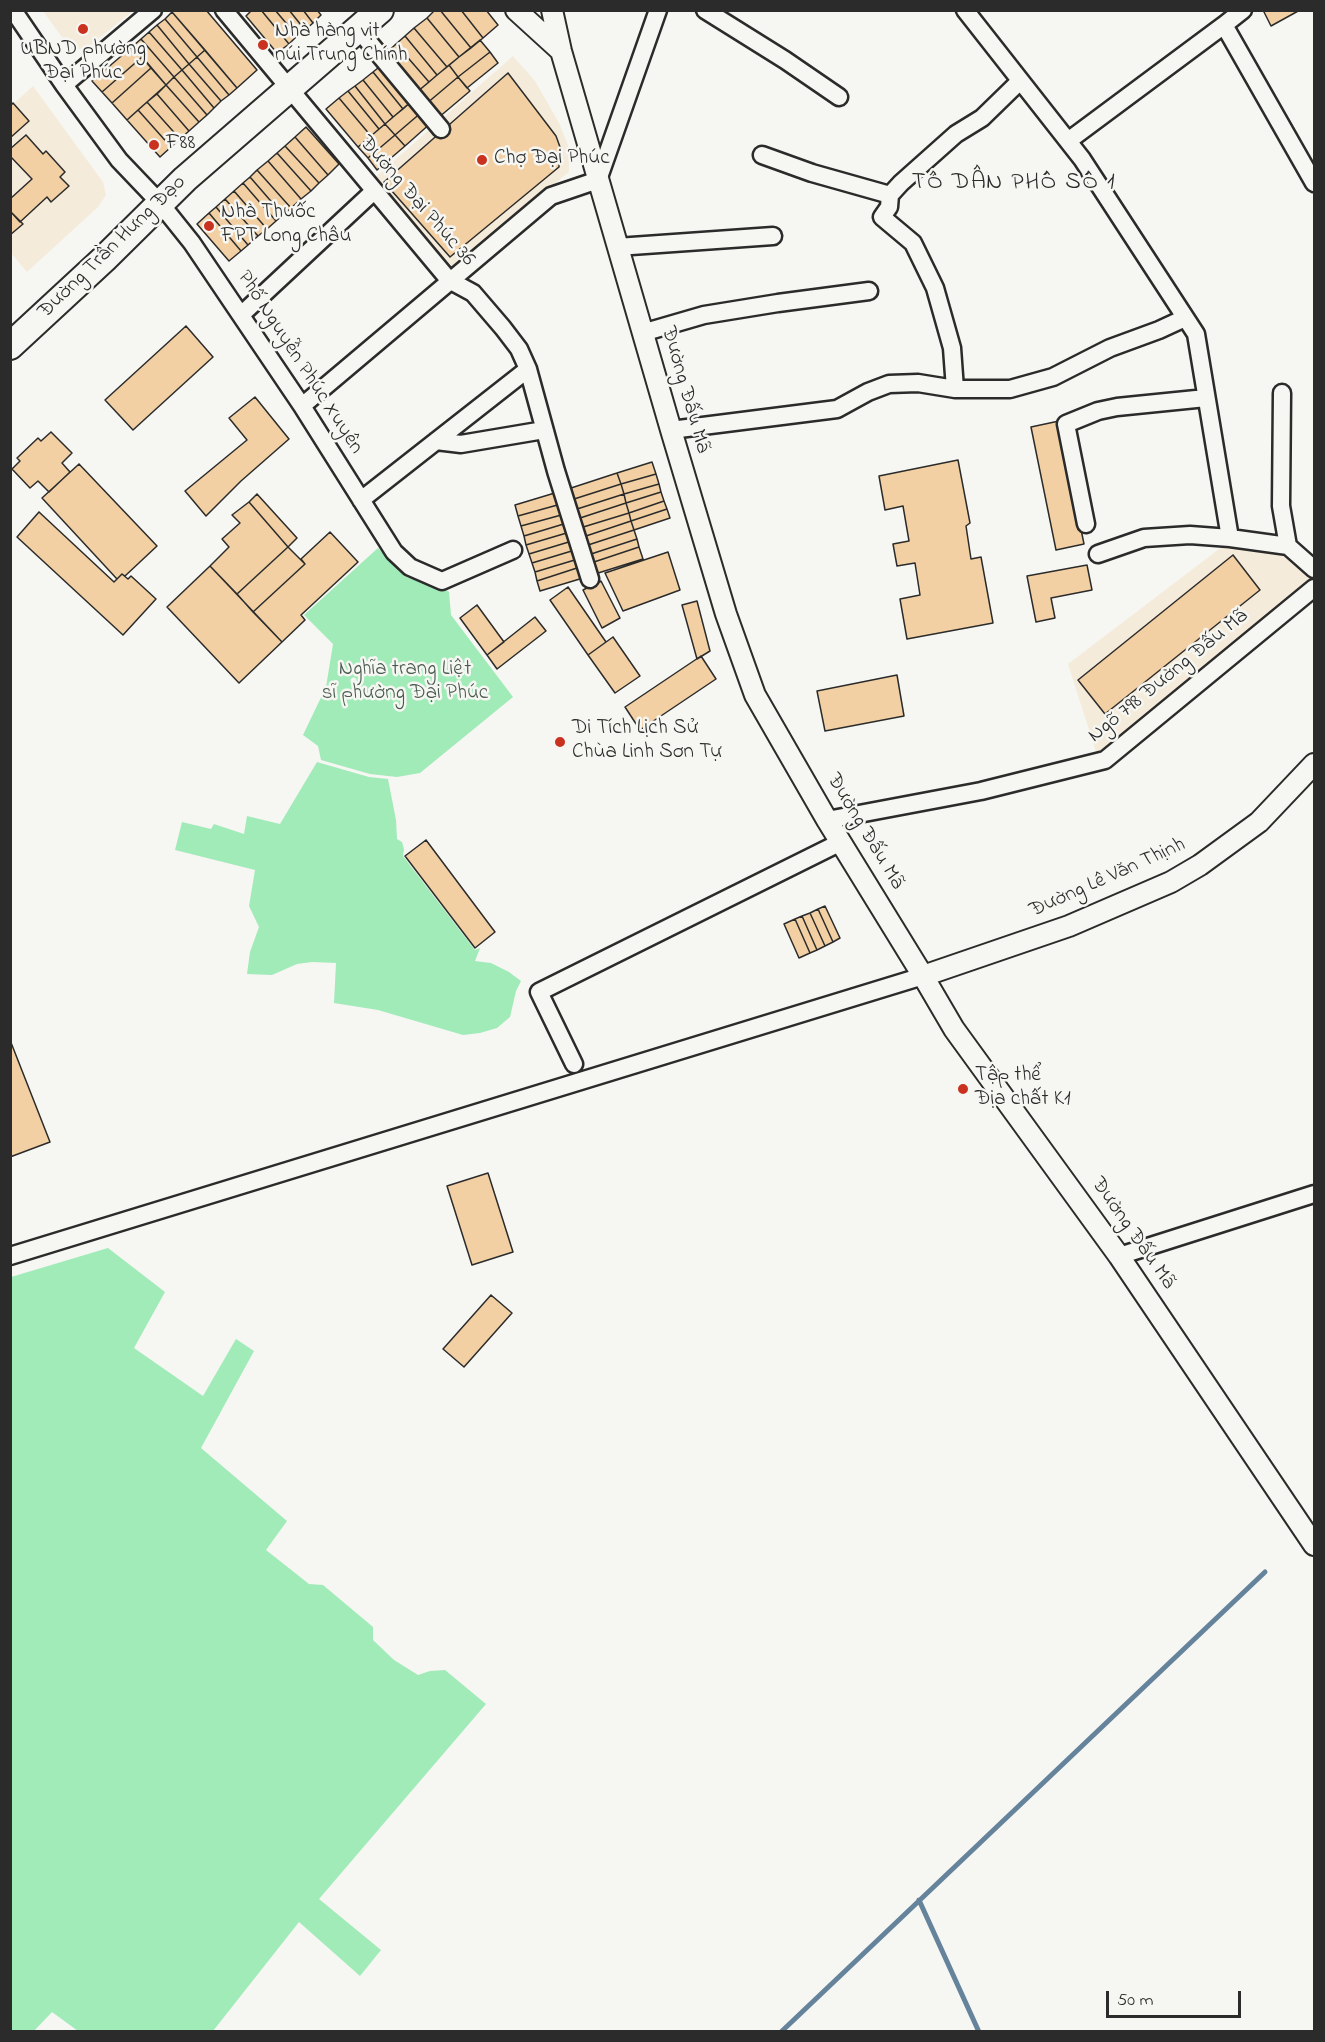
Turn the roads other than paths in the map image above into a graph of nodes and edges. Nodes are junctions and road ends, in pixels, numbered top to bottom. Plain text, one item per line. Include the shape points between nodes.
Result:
1 (13, 10) edge
2 (153, 10) edge
3 (224, 10) edge
4 (380, 10) edge
5 (516, 10) edge
6 (552, 10) edge
7 (658, 10) edge
8 (705, 10) edge
9 (965, 10) edge
10 (1242, 10) edge
11 (1224, 25) junction
12 (358, 29) junction
13 (561, 51) junction
14 (1020, 81) junction
15 (64, 85) junction
16 (290, 88) junction
17 (838, 97) dead end
18 (441, 129) dead end
19 (1068, 141) junction
20 (762, 155) dead end
21 (598, 180) junction
22 (1314, 183) edge
23 (374, 190) junction
24 (890, 195) junction
25 (159, 203) junction
26 (773, 236) dead end
27 (617, 247) junction
28 (449, 280) junction
29 (869, 291) dead end
30 (242, 315) junction
31 (1185, 318) junction
32 (642, 333) junction
33 (10, 346) edge
34 (528, 369) junction
35 (955, 389) junction
36 (1282, 393) dead end
37 (1206, 398) junction
38 (302, 406) junction
39 (544, 430) junction
40 (670, 430) junction
41 (436, 441) junction
42 (361, 500) junction
43 (1086, 524) dead end
44 (1230, 538) junction
45 (1288, 546) junction
46 (513, 550) dead end
47 (1098, 554) dead end
48 (1314, 569) edge
49 (590, 579) dead end
50 (1314, 588) edge
51 (1314, 764) edge
52 (827, 820) junction
53 (841, 842) junction
54 (923, 976) junction
55 (574, 1064) dead end
56 (1314, 1194) edge
57 (10, 1256) edge
58 (1119, 1256) junction
59 (1314, 1545) edge

1 - 15 street, Phố Nguyễn Phúc Xuyên
2 - 15 street
3 - 16 street, Đường Đại Phúc 36
4 - 12 main road, Đường Trần Hưng Đạo
5 - 13 street
6 - 13 street, Đường Đấu Mã
7 - 21 street
8 - 17 street
9 - 14 street
10 - 11 street
11 - 19 street
11 - 22 street
12 - 16 main road, Đường Trần Hưng Đạo
12 - 18 street
13 - 21 street, Đường Đấu Mã
14 - 19 street
14 - 24 street
15 - 25 street, Phố Nguyễn Phúc Xuyên via 120,160
16 - 23 street, Đường Đại Phúc 36
16 - 25 main road, Đường Trần Hưng Đạo
19 - 31 street
20 - 24 street
21 - 27 street, Đường Đấu Mã
21 - 28 street via 550,196
23 - 28 street, Đường Đại Phúc 36
23 - 30 street
24 - 35 street via 889,207 882,217 913,243 935,288 952,348
25 - 30 street, Phố Nguyễn Phúc Xuyên via 189,238
25 - 33 main road, Đường Trần Hưng Đạo
26 - 27 street
27 - 32 street, Đường Đấu Mã
28 - 34 street, Đường Đại Phúc 36 via 473,293 519,349
28 - 38 street
29 - 32 street via 704,315
30 - 38 street, Phố Nguyễn Phúc Xuyên
31 - 35 street via 1110,348 1053,377 1010,389
31 - 37 street via 1196,334
32 - 40 street, Đường Đấu Mã
34 - 39 street, Đường Đại Phúc 36
34 - 41 street
35 - 40 street via 918,383 889,384 837,409
36 - 45 street via 1281,506
37 - 43 street via 1117,407 1066,424
37 - 44 street
38 - 42 street, Phố Nguyễn Phúc Xuyên
39 - 41 street via 461,444
39 - 49 street, Đường Đại Phúc 36
40 - 52 street, Đường Đấu Mã via 748,678
41 - 42 street
42 - 46 street, Phố Nguyễn Phúc Xuyên via 394,552 410,567 442,581
44 - 45 street
44 - 47 street via 1144,538
45 - 48 street
50 - 52 street, Ngõ 798 Đường Đấu Mã via 1105,760 981,791
51 - 54 street, Đường Lê Văn Thịnh via 1259,822 1171,882 1069,926
52 - 53 street, Đường Đấu Mã
53 - 54 street, Đường Đấu Mã
53 - 55 street via 539,992
54 - 57 street
54 - 58 street, Đường Đấu Mã via 954,1029
56 - 58 street
58 - 59 street, Đường Đấu Mã

